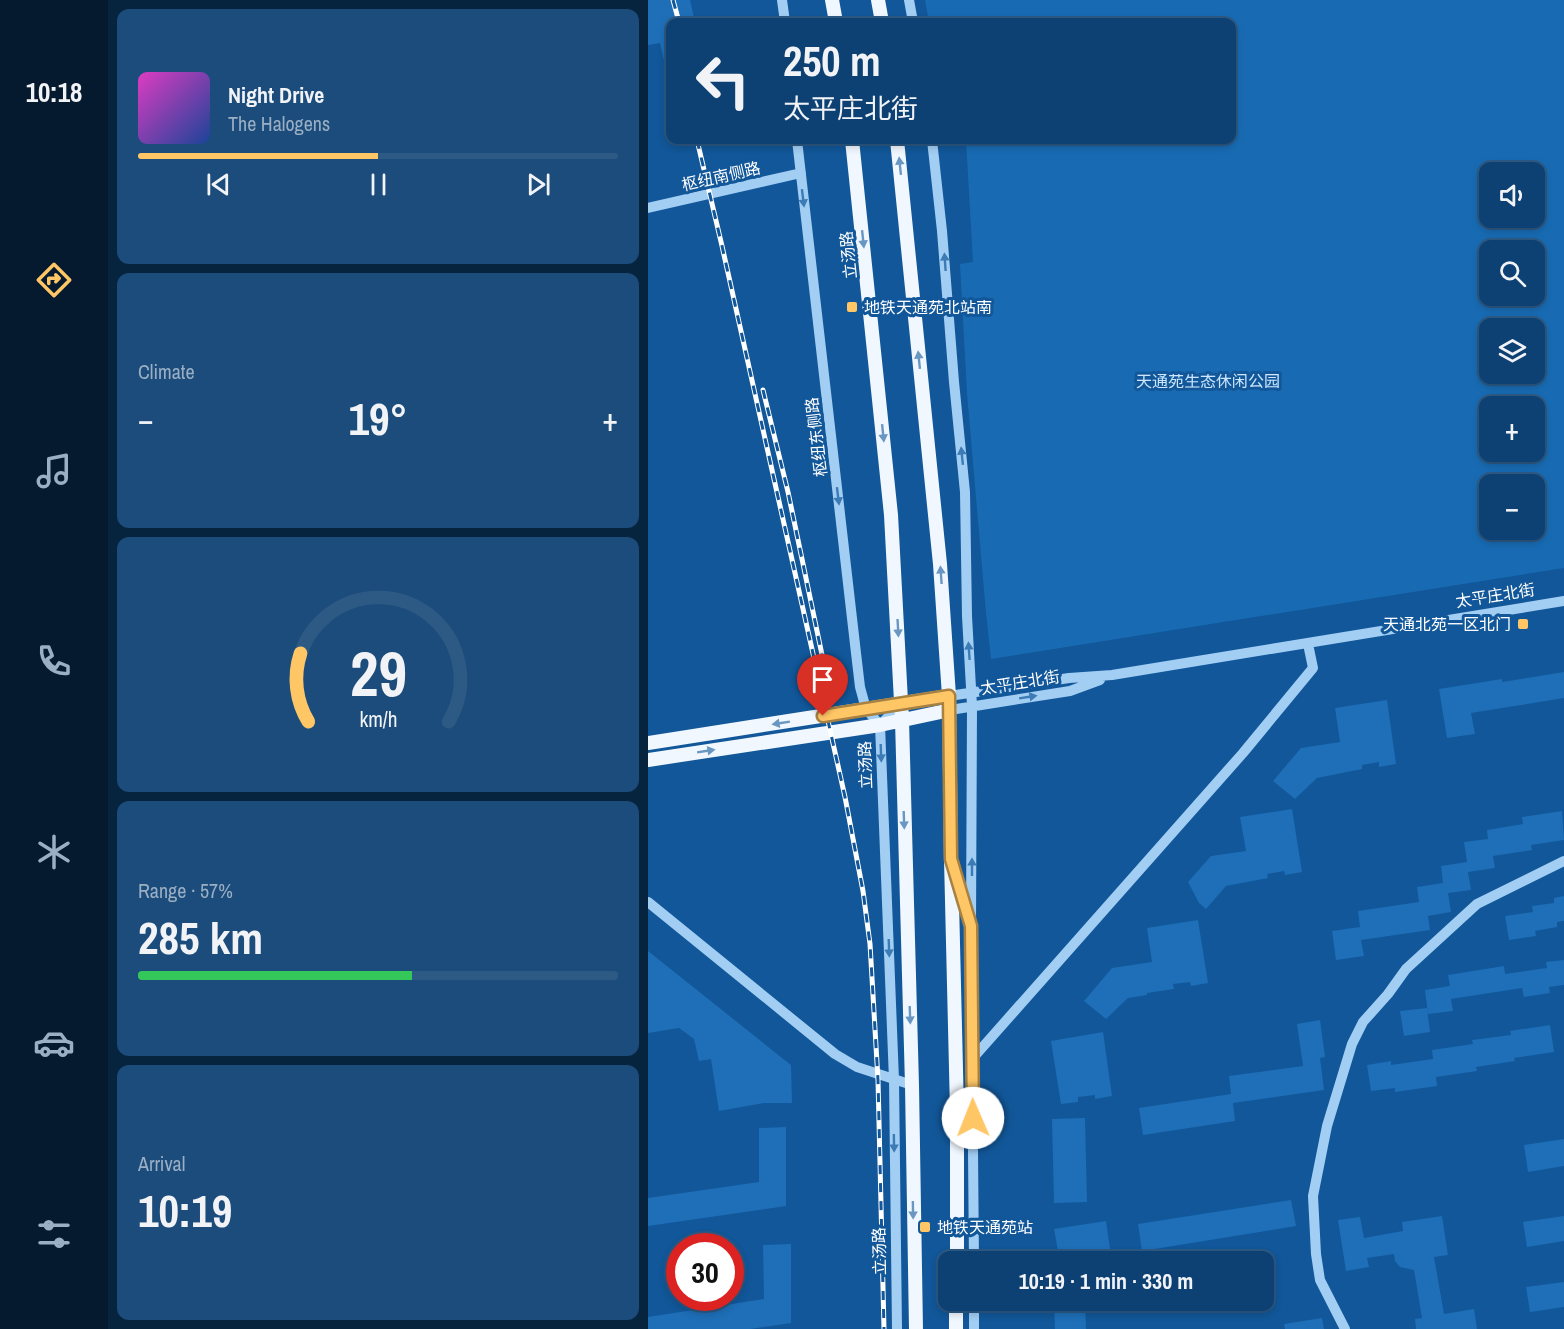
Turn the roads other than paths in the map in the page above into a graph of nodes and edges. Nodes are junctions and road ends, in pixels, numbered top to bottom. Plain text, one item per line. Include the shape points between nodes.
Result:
1 (782, 0) edge
2 (832, 0) edge
3 (878, 0) edge
4 (909, 0) edge
5 (784, 18) edge
6 (835, 18) edge
7 (881, 18) edge
8 (912, 18) edge
9 (797, 144) edge
10 (852, 144) edge
11 (897, 144) edge
12 (932, 144) edge
13 (801, 173) junction
14 (648, 208) edge
15 (1564, 601) edge
16 (1308, 644) junction
17 (1112, 675) junction
18 (972, 693) junction
19 (950, 703) junction
20 (901, 704) junction
21 (972, 706) junction
22 (866, 709) junction
23 (902, 720) junction
24 (880, 724) junction
25 (648, 743) edge
26 (648, 760) edge
27 (951, 859) junction
28 (1564, 861) edge
29 (648, 902) edge
30 (971, 926) junction
31 (973, 1058) junction
32 (894, 1080) junction
33 (912, 1085) junction
34 (957, 1251) edge
35 (974, 1251) edge
36 (956, 1311) edge
37 (974, 1311) edge
38 (897, 1329) edge
39 (916, 1329) edge
40 (956, 1329) edge
41 (974, 1329) edge
42 (1345, 1329) edge

1 - 5 street
2 - 6 main road
3 - 7 main road
4 - 8 street
9 - 13 street, 枢纽东侧路
10 -> 20 main road, 立汤路 via 891,515
19 -> 11 main road via 940,564
18 -> 12 street via 965,492
13 - 14 street, 枢纽南侧路
13 -> 22 street, 枢纽东侧路 via 860,687
15 - 16 street, 太平庄北街
16 - 17 street, 太平庄北街
16 - 31 street via 1313,668 1243,753
17 - 18 street, 太平庄北街
21 -> 17 street, 太平庄北街 via 1070,691
18 - 19 street, 太平庄北街
18 - 21 street
19 - 20 main road, 太平庄北街
19 - 21 street, 太平庄北街
19 - 23 main road, 太平庄北街
19 - 27 main road
20 - 22 main road, 太平庄北街
20 - 23 main road
20 - 24 street, 立汤路
30 -> 21 street
22 - 24 street, 枢纽东侧路
22 -> 25 main road, 太平庄北街
23 - 24 main road, 太平庄北街
23 -> 33 main road
26 -> 24 main road, 太平庄北街
24 -> 32 street, 立汤路
27 - 30 street
27 - 34 main road
28 - 42 street via 1477,904 1406,969 1363,1022 1352,1044 1327,1126 1313,1196 1320,1280
29 - 32 street via 835,1054 857,1067
30 - 31 street
31 - 35 street
32 - 33 street
32 -> 38 street, 立汤路
33 -> 39 main road
36 - 40 main road
37 - 41 street

